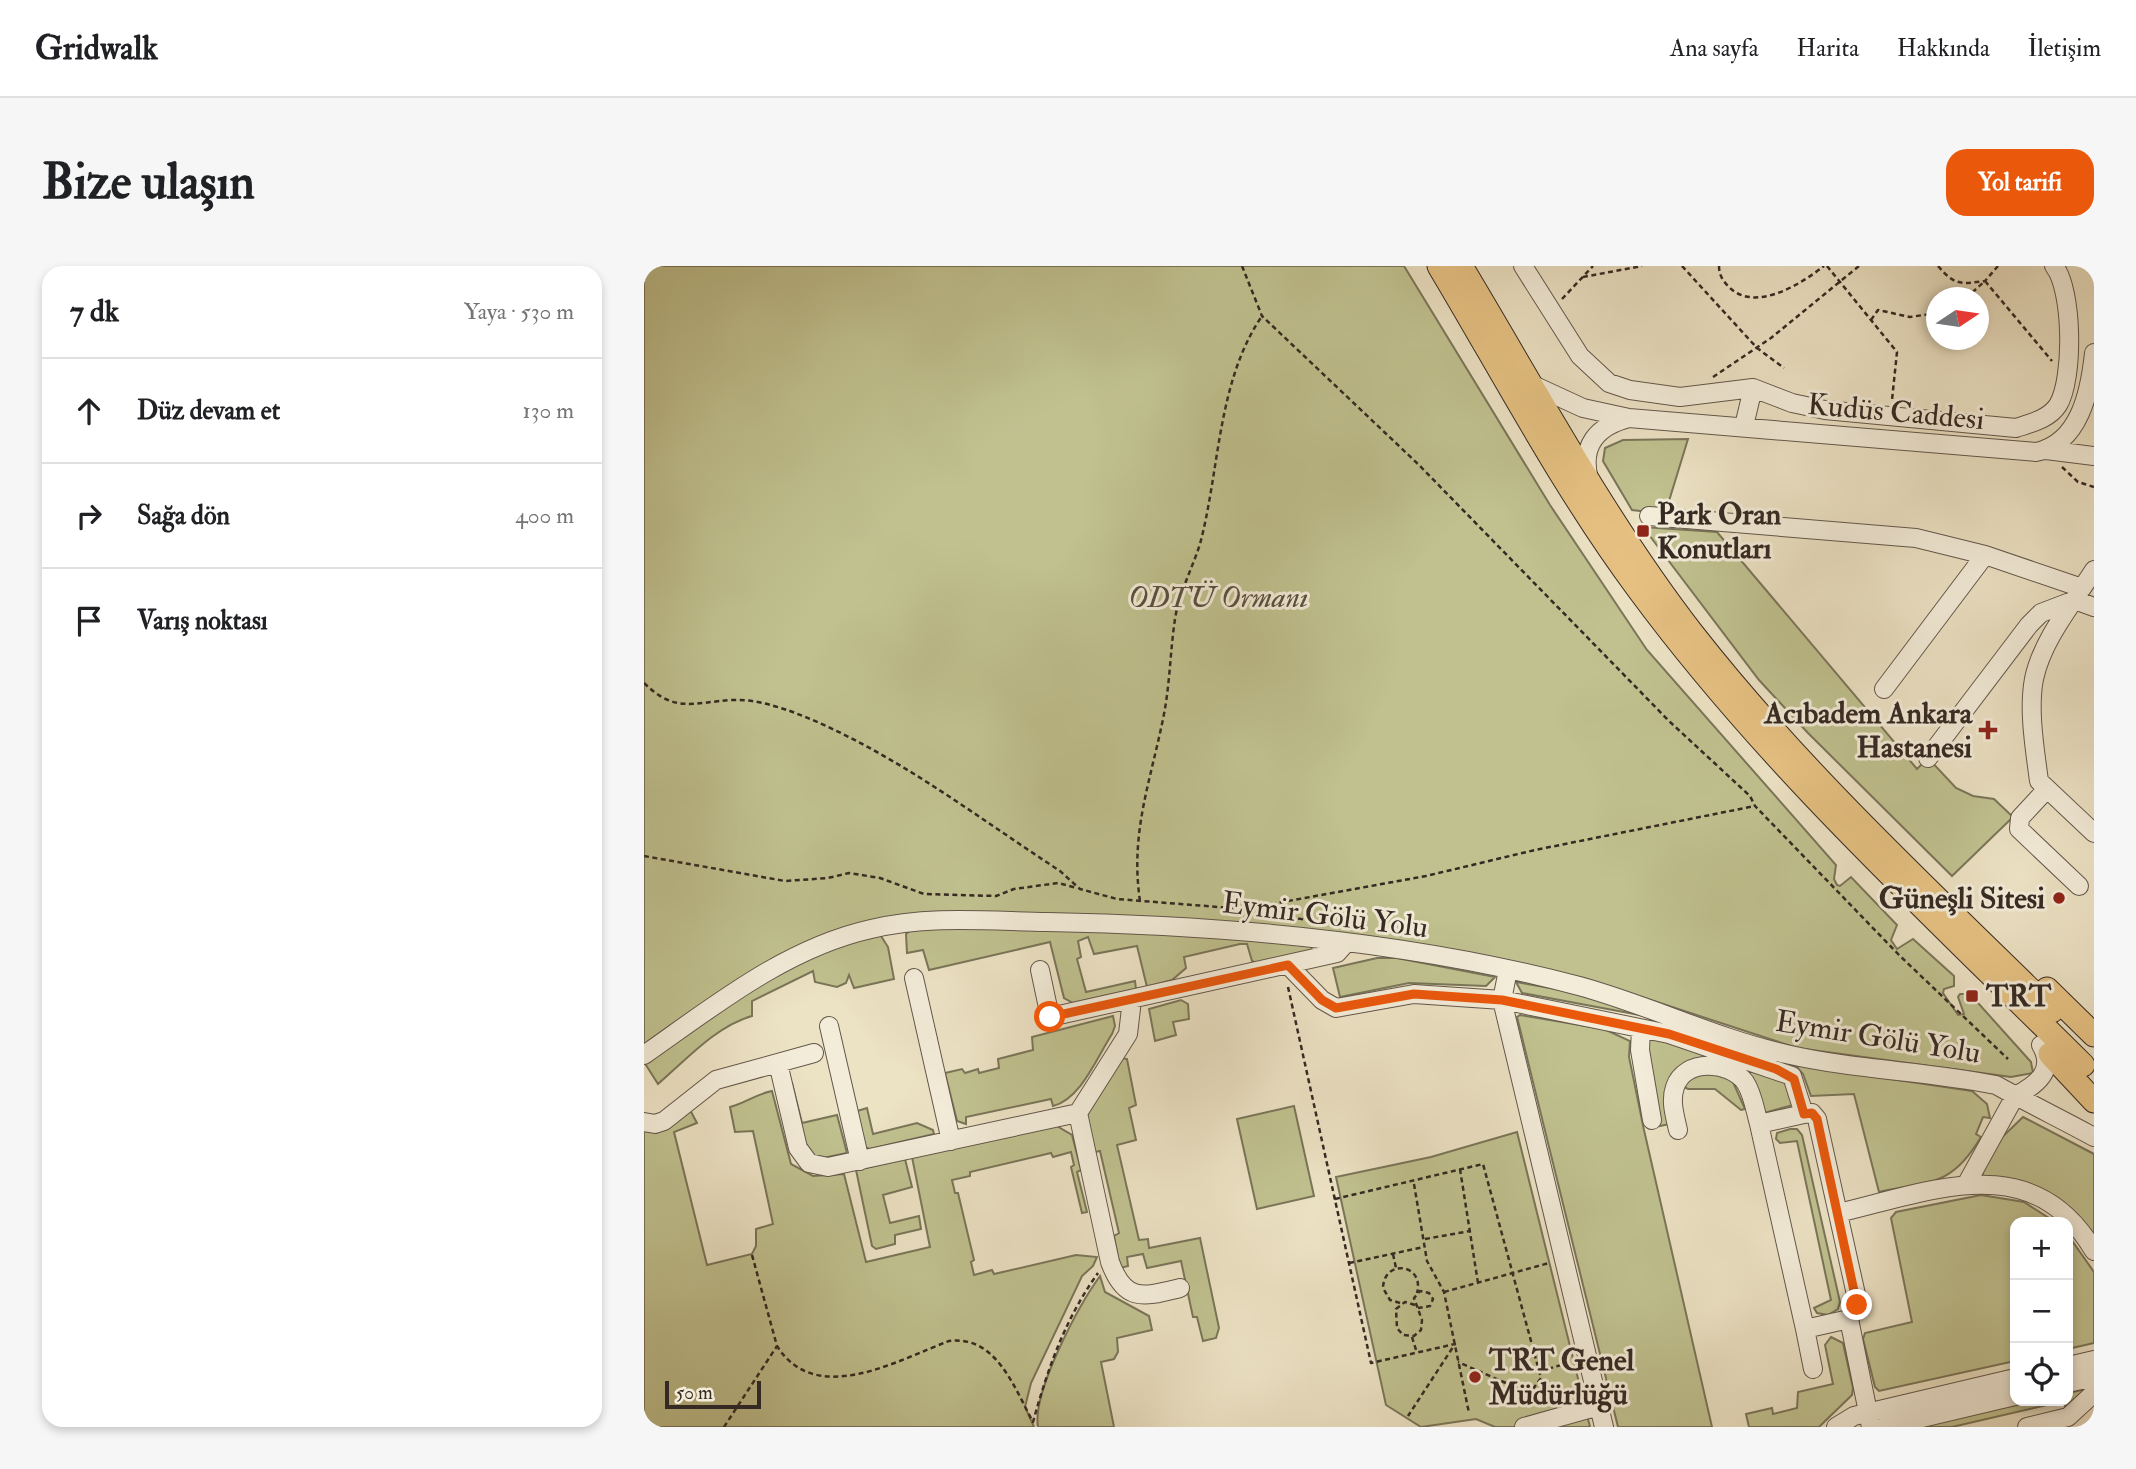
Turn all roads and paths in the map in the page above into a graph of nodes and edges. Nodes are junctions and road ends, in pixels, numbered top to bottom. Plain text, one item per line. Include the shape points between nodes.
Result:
1 (1242, 266) edge
2 (1439, 266) edge
3 (1461, 266) edge
4 (1523, 266) edge
5 (1593, 266) edge
6 (1642, 266) edge
7 (1682, 266) edge
8 (1719, 266) edge
9 (1826, 266) edge
10 (1859, 266) edge
11 (1938, 266) edge
12 (1998, 266) edge
13 (2054, 266) edge
14 (1582, 277) junction
15 (1985, 281) junction
16 (1840, 282) junction
17 (1978, 287) edge
18 (1552, 313) junction
19 (1926, 315) edge
20 (1262, 316) junction
21 (1871, 320) junction
22 (1757, 348) junction
23 (2094, 353) edge
24 (1784, 368) dead end
25 (2066, 378) junction
26 (1533, 385) junction
27 (1753, 388) junction
28 (1704, 395) junction
29 (1891, 417) junction
30 (1629, 418) junction
31 (1744, 426) junction
32 (2046, 450) junction
33 (2094, 456) edge
34 (1589, 480) junction
35 (2094, 487) edge
36 (1649, 516) dead end
37 (1616, 541) junction
38 (1985, 555) junction
39 (2094, 570) edge
40 (2079, 594) junction
41 (2094, 607) edge
42 (644, 683) edge
43 (1884, 689) dead end
44 (1928, 758) dead end
45 (2046, 790) junction
46 (1755, 806) junction
47 (2094, 833) edge
48 (644, 856) edge
49 (2079, 886) dead end
50 (1080, 889) junction
51 (1140, 901) junction
52 (1244, 909) junction
53 (1322, 923) dead end
54 (1345, 944) junction
55 (1286, 966) junction
56 (1040, 970) dead end
57 (1508, 970) junction
58 (914, 978) dead end
59 (1132, 1000) junction
60 (1502, 1000) junction
61 (829, 1026) dead end
62 (1641, 1029) junction
63 (2094, 1035) edge
64 (2041, 1045) junction
65 (814, 1054) dead end
66 (644, 1055) edge
67 (2008, 1059) dead end
68 (778, 1063) junction
69 (2087, 1070) edge
70 (2015, 1096) junction
71 (2094, 1101) edge
72 (1078, 1113) junction
73 (1804, 1114) junction
74 (1652, 1120) dead end
75 (644, 1122) edge
76 (1759, 1124) junction
77 (2094, 1125) edge
78 (1678, 1130) dead end
79 (2094, 1137) edge
80 (951, 1141) junction
81 (860, 1161) junction
82 (1460, 1169) junction
83 (1414, 1183) junction
84 (1967, 1184) junction
85 (1335, 1199) junction
86 (1838, 1213) junction
87 (1470, 1231) junction
88 (1425, 1239) junction
89 (1423, 1247) junction
90 (2094, 1251) edge
91 (1392, 1254) junction
92 (752, 1255) dead end
93 (1110, 1262) junction
94 (1349, 1263) junction
95 (1549, 1263) dead end
96 (1396, 1268) junction
97 (1513, 1275) junction
98 (1478, 1283) junction
99 (1180, 1288) dead end
100 (1444, 1292) junction
101 (1415, 1295) junction
102 (1404, 1303) junction
103 (1416, 1306) junction
104 (1849, 1319) junction
105 (1805, 1329) junction
106 (1412, 1337) dead end
107 (1455, 1344) junction
108 (777, 1346) junction
109 (1417, 1353) junction
110 (2094, 1360) edge
111 (1458, 1362) junction
112 (1572, 1362) dead end
113 (2073, 1365) edge
114 (1813, 1369) dead end
115 (1540, 1371) junction
116 (2094, 1377) edge
117 (2010, 1379) edge
118 (2073, 1382) edge
119 (2094, 1393) edge
120 (2010, 1397) edge
121 (1599, 1406) junction
122 (1468, 1413) dead end
123 (1408, 1416) dead end
124 (1870, 1420) edge
125 (1034, 1425) edge
126 (724, 1427) edge
127 (1524, 1427) edge
128 (1604, 1427) edge
129 (1836, 1427) edge
130 (1884, 1427) edge
131 (2027, 1427) edge

1 - 20 path
2 - 37 main road
3 - 26 main road
4 - 18 street
5 - 14 path
6 - 14 path
7 - 22 path
8 - 9 path via 1731,289 1759,297 1788,289
9 - 16 path
10 - 16 path
11 - 15 path via 1950,280
12 - 15 path
13 - 25 street via 2066,289
14 - 18 path
15 - 17 path
15 - 25 path
16 - 21 path
16 - 22 path
18 - 28 street via 1580,356 1609,383 1656,395
19 - 21 path via 1910,317 1878,310
20 - 46 path via 1419,465 1669,722 1751,796
20 - 51 path via 1239,360 1200,543 1175,619 1169,687 1142,802
21 - 29 path via 1897,352
22 - 24 path
22 - 28 path via 1712,377
23 - 32 street via 2081,412 2064,436
25 - 29 street via 2053,412 2016,428
26 - 30 street, Kudüs Caddesi via 1583,408
26 - 34 main road
27 - 28 street
27 - 29 street via 1803,405
27 - 31 street
30 - 31 street, Kudüs Caddesi
30 - 34 street via 1608,426 1592,440 1586,457
31 - 32 street, Kudüs Caddesi
32 - 33 street, Kudüs Caddesi
32 - 35 path via 2078,482
34 - 37 main road
36 - 38 street via 1916,538
37 - 63 main road via 1661,569 1818,761
37 - 64 main road via 1626,587 1654,633 1727,724 1815,819
37 - 69 main road via 1674,636 1794,777
38 - 40 street
38 - 43 street
39 - 40 street
40 - 41 street
40 - 44 street via 2041,613 2029,625
40 - 45 street via 2041,655 2034,681 2037,765 2039,781
42 - 50 path via 680,705 753,701 790,711 913,775 1060,871
45 - 47 street
45 - 49 street via 2017,823 2019,829
46 - 52 path via 1426,876
46 - 67 path via 1899,955
48 - 50 path via 785,881 849,873 880,878 924,894 996,896 1058,883
50 - 51 path
51 - 52 path
52 - 53 path
54 - 55 street via 1337,953
54 - 57 street, Eymir Gölü Yolu
54 - 66 street, Eymir Gölü Yolu via 1125,923 970,920 896,924 846,936 782,964
55 - 59 street
55 - 60 street via 1336,1008 1414,994
55 - 85 path
56 - 59 street via 1050,1017
57 - 60 street
57 - 70 street, Eymir Gölü Yolu via 1578,986 1783,1054 1965,1078 1996,1084
58 - 80 street
59 - 72 street via 1128,1034
60 - 62 street
60 - 121 street
61 - 81 street
62 - 73 street via 1789,1074 1797,1085
62 - 74 street via 1640,1050
64 - 69 main road
64 - 70 street via 2048,1061 2043,1075
65 - 68 street
68 - 75 street via 716,1080 664,1121
68 - 81 street via 803,1157 818,1167
69 - 71 main road
70 - 77 street via 2041,1100
70 - 79 street
70 - 84 street
72 - 80 street
72 - 93 street
73 - 76 street
73 - 86 street via 1812,1113 1817,1119
76 - 78 street via 1751,1092 1742,1079 1727,1069 1702,1066 1686,1072 1676,1084 1673,1102
76 - 105 street
80 - 81 street
82 - 83 path
82 - 87 path
82 - 97 path via 1483,1164
83 - 85 path
83 - 88 path
84 - 86 street
84 - 90 street via 2010,1186 2044,1199 2062,1212
85 - 94 path
86 - 104 street via 1857,1299
87 - 88 path
87 - 98 path
88 - 89 path
89 - 91 path
89 - 100 path
91 - 94 path
91 - 96 path
92 - 108 path
93 - 99 street via 1118,1284 1133,1293 1150,1295
93 - 125 path via 1081,1297 1066,1327 1048,1367
94 - 109 path via 1371,1363
95 - 97 path
96 - 101 path via 1415,1274
96 - 102 path via 1386,1275 1383,1288 1390,1300
97 - 98 path
97 - 115 path
98 - 100 path
100 - 107 path
101 - 102 path
101 - 103 path
101 - 103 path via 1427,1291 1433,1299 1426,1309
102 - 103 path
102 - 103 path via 1396,1309 1395,1319 1407,1337 1417,1335 1422,1327
104 - 105 street
104 - 124 street
105 - 114 street
106 - 109 path
107 - 109 path
107 - 111 path
107 - 123 path
108 - 125 path via 799,1367 841,1378 963,1339 976,1343 998,1361
108 - 126 path
110 - 113 street
111 - 115 path via 1524,1391 1538,1385
111 - 122 path
112 - 115 path
116 - 118 street
117 - 124 street
119 - 131 street via 2068,1417
120 - 130 street
121 - 127 street
121 - 128 street
124 - 129 street

